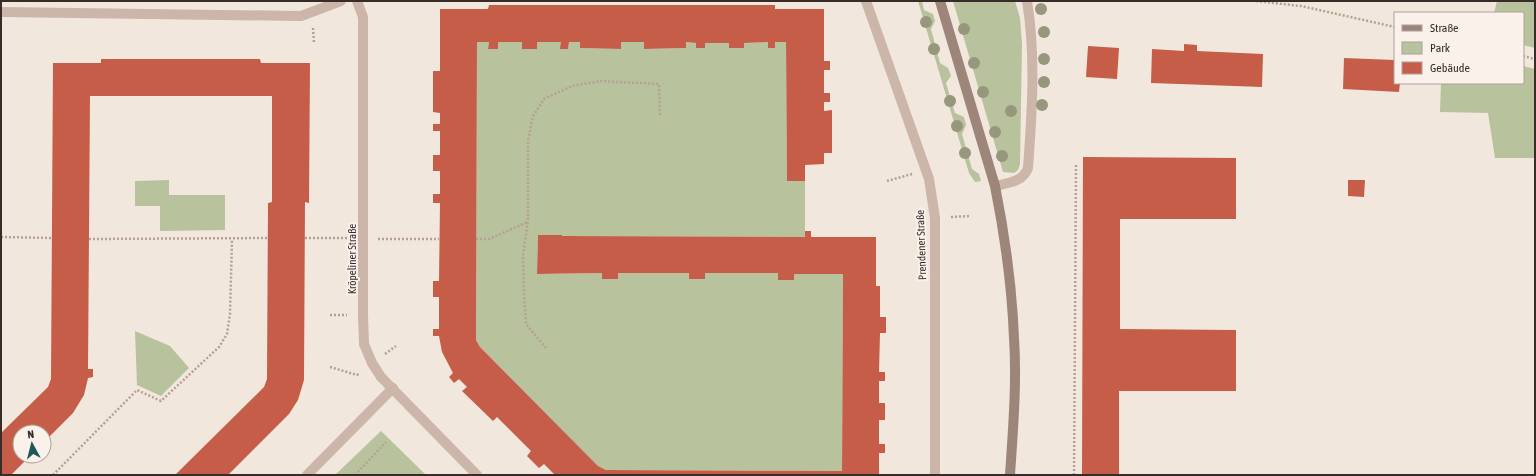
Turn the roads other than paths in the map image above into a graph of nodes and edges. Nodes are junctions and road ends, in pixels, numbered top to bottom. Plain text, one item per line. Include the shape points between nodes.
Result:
1 (341, 1) edge
2 (357, 1) edge
3 (866, 1) edge
4 (940, 1) edge
5 (1027, 1) edge
6 (1, 12) edge
7 (995, 186) junction
8 (393, 388) junction
9 (307, 475) edge
10 (477, 475) edge
11 (935, 475) edge
12 (1010, 475) edge

1 - 6 street via 301,16
2 - 8 street, Kröpeliner Straße via 363,17 364,344 381,377
3 - 11 street, Prendener Straße via 929,179 934,218
4 - 7 main road
5 - 7 street via 1032,37 1028,168 1022,178
7 - 12 main road via 1007,259 1014,338 1014,418
8 - 9 street
8 - 10 street, Kröpeliner Straße

